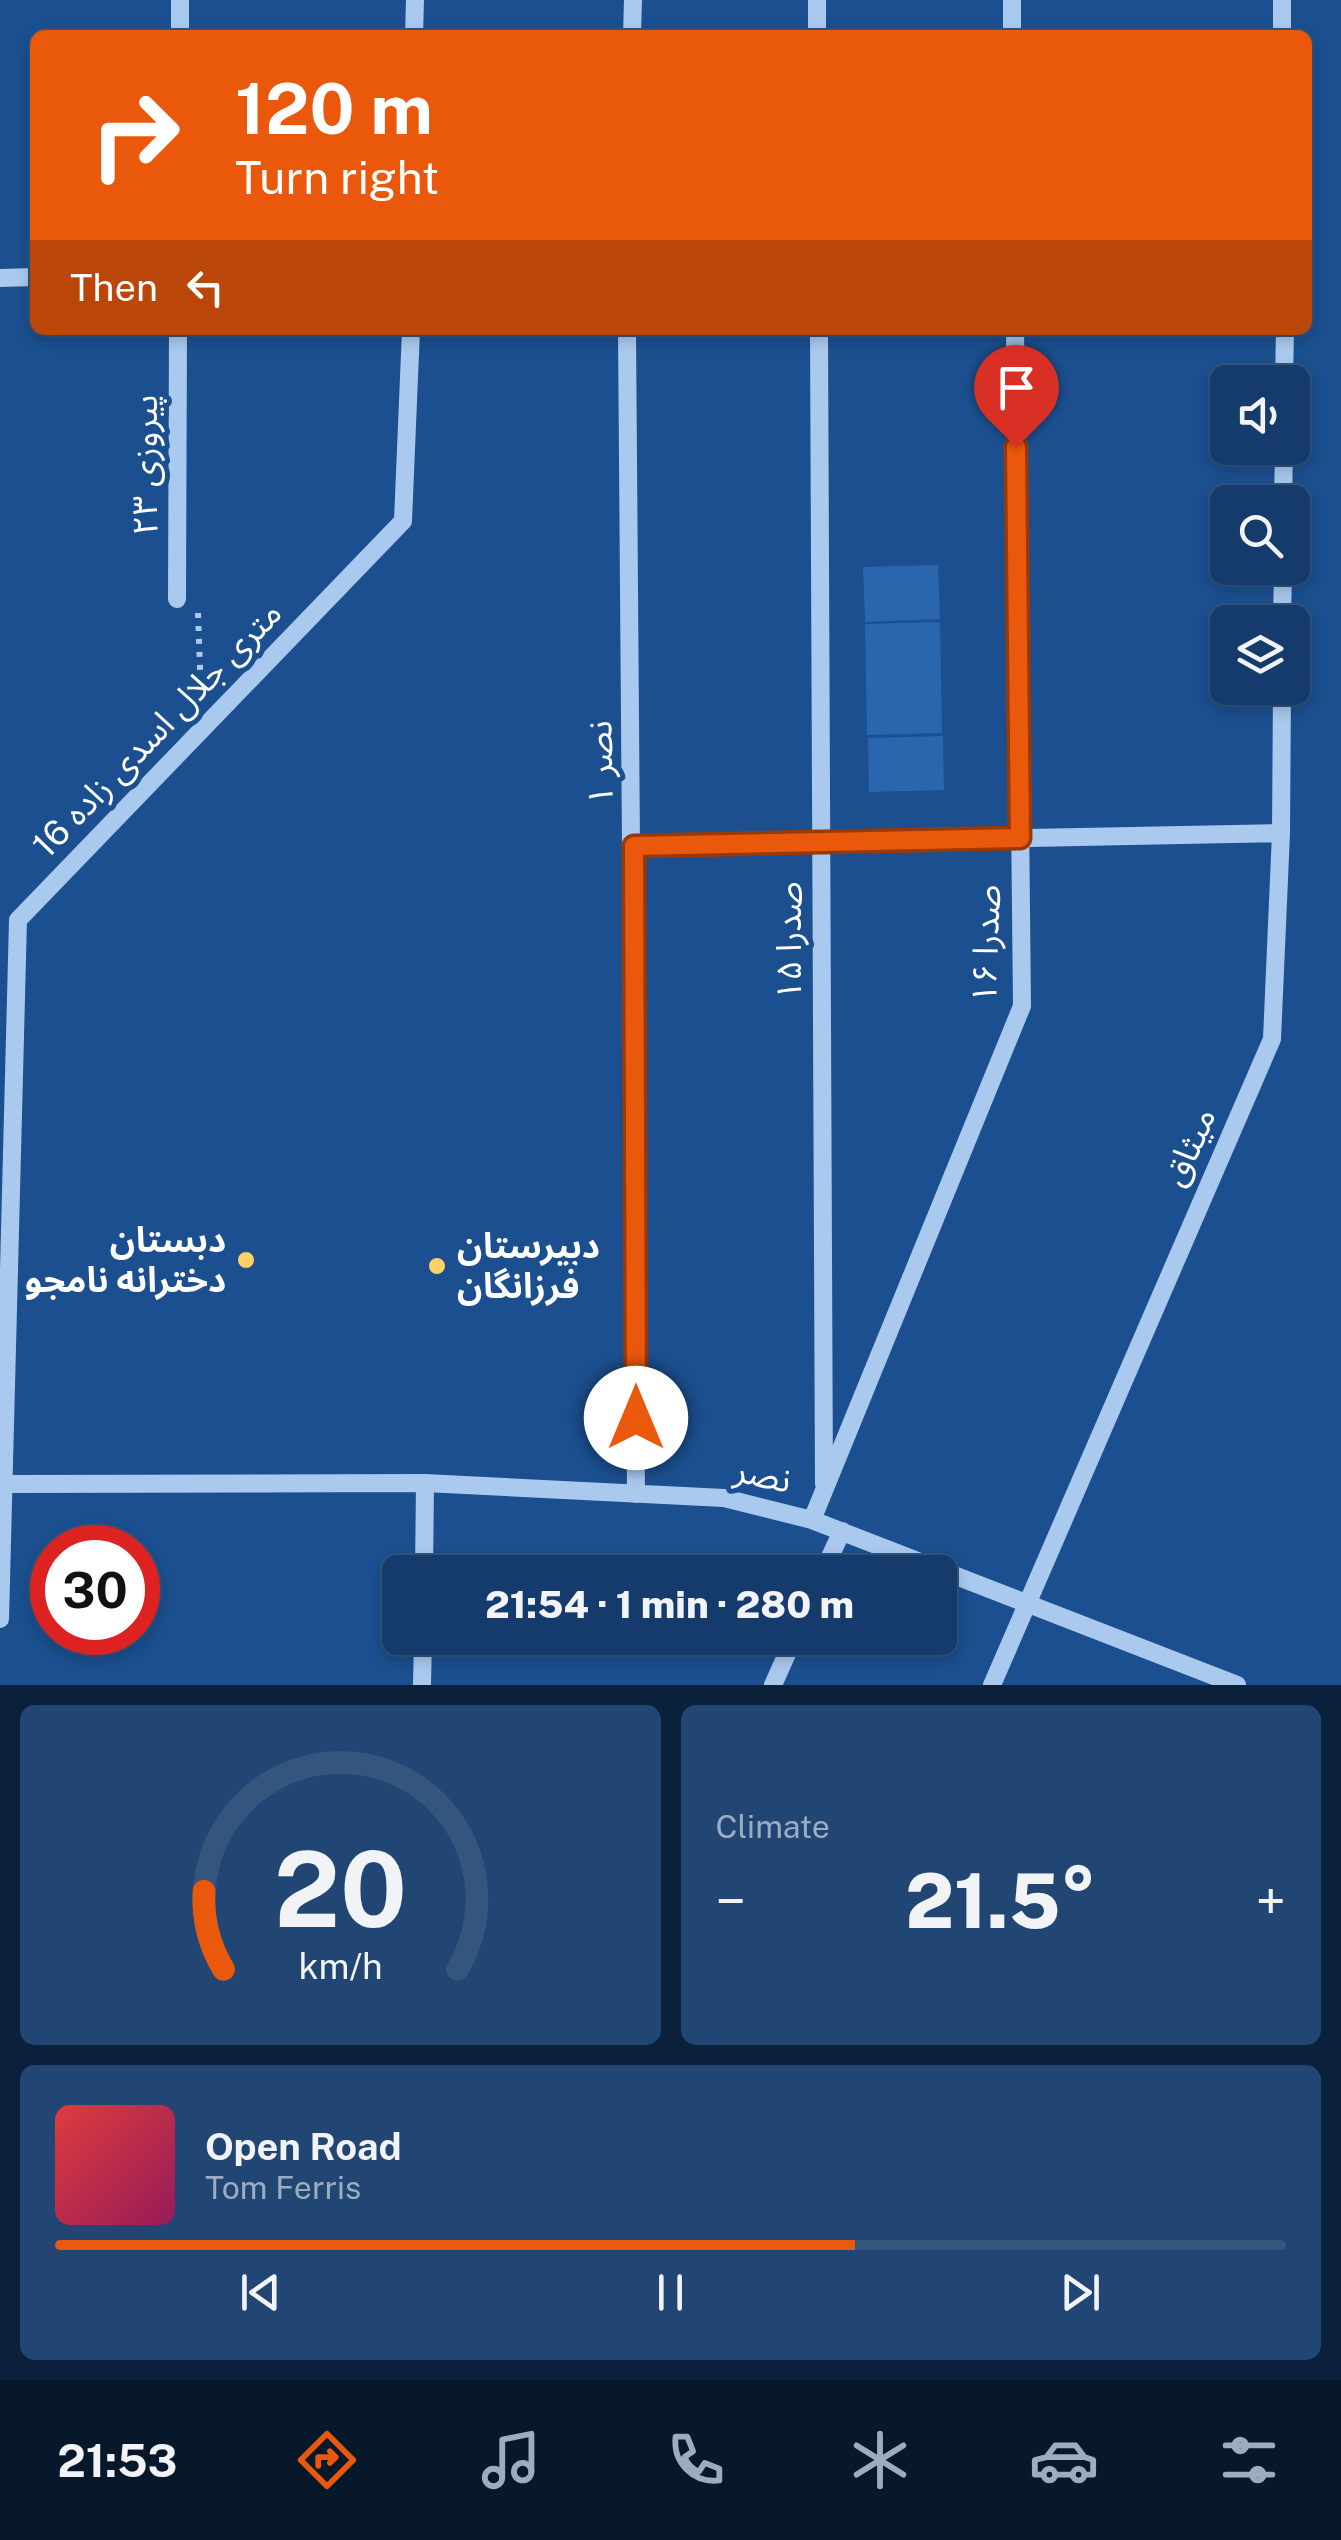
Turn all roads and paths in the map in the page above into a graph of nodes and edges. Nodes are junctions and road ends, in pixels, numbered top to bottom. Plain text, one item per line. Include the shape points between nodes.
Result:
1 (180, 0) edge
2 (415, 0) edge
3 (633, 0) edge
4 (817, 0) edge
5 (1012, 0) edge
6 (1282, 0) edge
7 (180, 30) edge
8 (414, 30) edge
9 (632, 30) edge
10 (817, 30) edge
11 (1012, 30) edge
12 (1282, 30) edge
13 (0, 278) edge
14 (30, 278) edge
15 (178, 335) edge
16 (410, 335) edge
17 (627, 335) edge
18 (819, 335) edge
19 (1015, 335) edge
20 (1285, 335) edge
21 (1284, 365) edge
22 (177, 600) joint
23 (1282, 705) edge
24 (202, 729) junction
25 (1281, 832) junction
26 (1020, 838) junction
27 (822, 843) junction
28 (634, 846) junction
29 (9, 920) edge
30 (425, 1483) junction
31 (4, 1484) junction
32 (824, 1492) junction
33 (636, 1494) junction
34 (812, 1520) junction
35 (842, 1531) junction
36 (424, 1555) edge
37 (831, 1555) edge
38 (1026, 1603) junction
39 (0, 1618) edge
40 (422, 1655) edge
41 (786, 1655) edge
42 (422, 1685) edge
43 (773, 1685) edge
44 (992, 1685) edge
45 (1237, 1685) edge

1 - 7 street
2 - 8 street
3 - 9 street
4 - 10 street
5 - 11 street
6 - 12 street
13 - 14 street
15 - 22 street, پیروزی ۲۳
16 - 24 street, 16 متری جلال اسدی زاده via 404,521
17 - 28 street, نصر ۱
18 - 27 street, صدرا ۱۵
19 - 26 street, صدرا ۱۶
20 - 21 street
22 - 24 path via 197,596
23 - 25 street, میثاق
24 - 29 street, 16 متری جلال اسدی زاده
25 - 26 street
25 - 38 street, میثاق via 1272,1039
26 - 27 street
26 - 32 street, صدرا ۱۶ via 1022,1006
27 - 28 street
27 - 32 street, صدرا ۱۵
28 - 33 street, نصر ۱
29 - 31 street, 16 متری جلال اسدی زاده
30 - 31 street, نصر
30 - 33 street, نصر
30 - 36 street
31 - 39 street, 16 متری جلال اسدی زاده
32 - 34 street, صدرا ۱۶
33 - 34 street, نصر via 724,1498
34 - 35 street, نصر
35 - 37 street
35 - 38 street, نصر
38 - 44 street, میثاق
38 - 45 street, نصر
40 - 42 street
41 - 43 street

